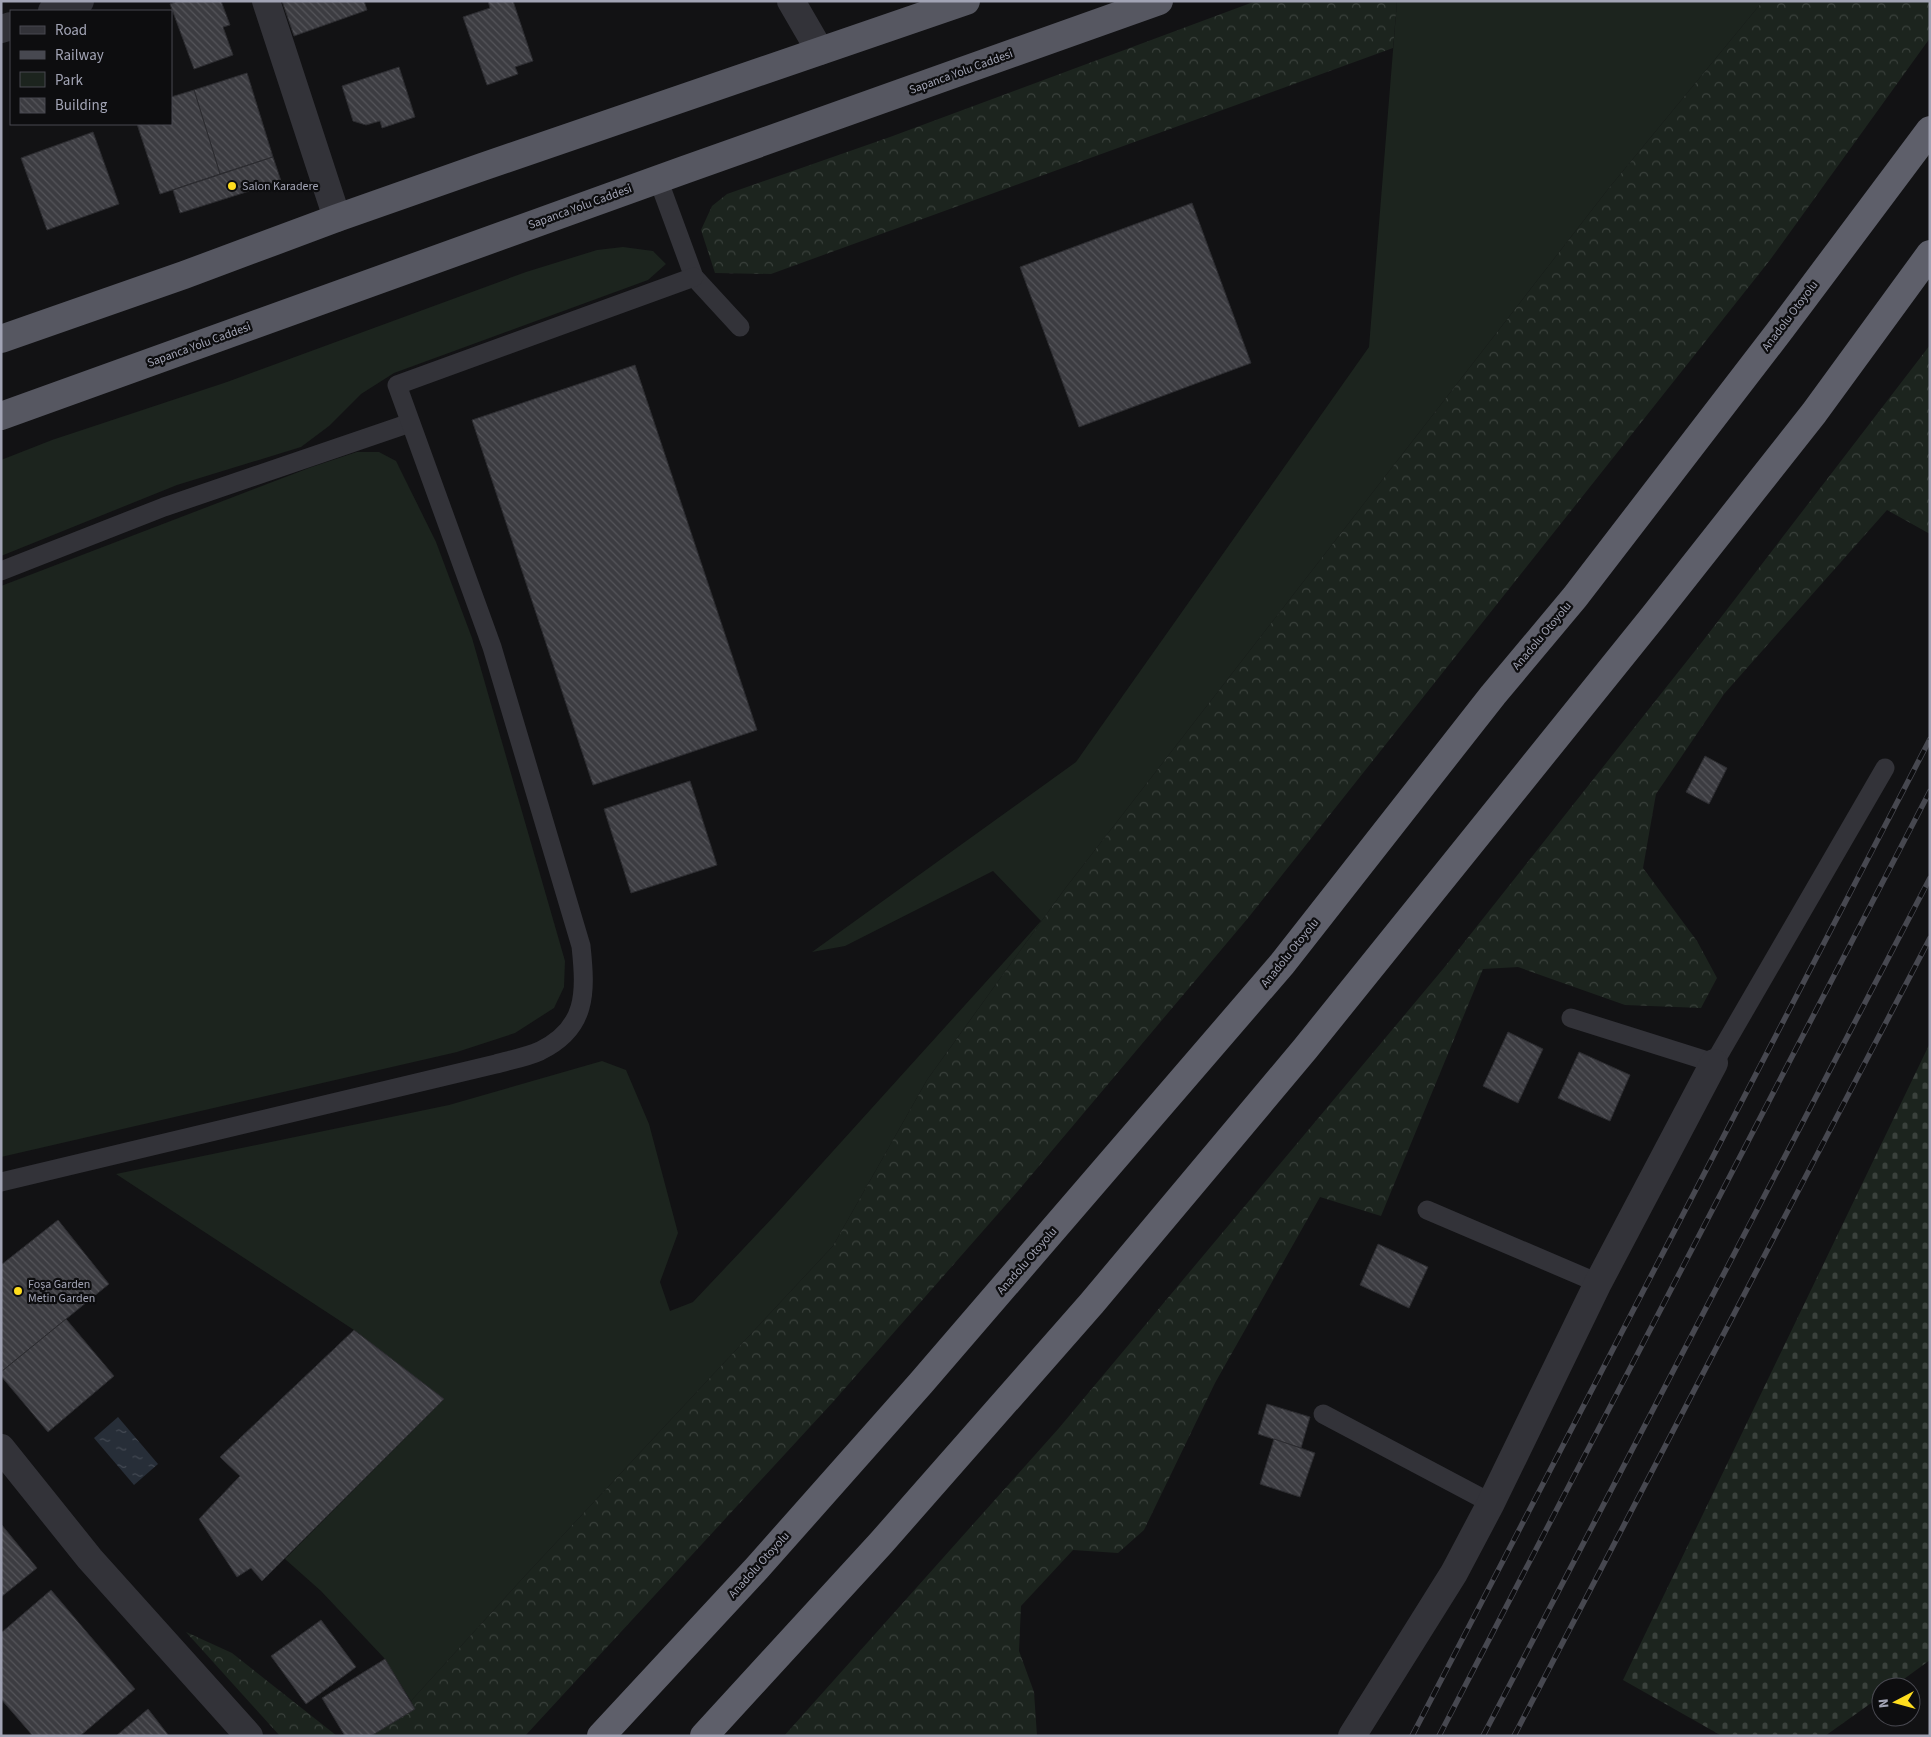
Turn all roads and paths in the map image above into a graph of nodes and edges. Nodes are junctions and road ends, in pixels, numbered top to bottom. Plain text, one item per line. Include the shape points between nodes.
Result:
1 (80, 1) edge
2 (266, 1) edge
3 (791, 1) edge
4 (966, 1) edge
5 (1159, 1) edge
6 (55, 10) edge
7 (820, 51) junction
8 (1930, 130) edge
9 (658, 179) junction
10 (337, 218) junction
11 (1930, 254) edge
12 (694, 277) junction
13 (740, 328) dead end
14 (1, 339) edge
15 (1, 416) edge
16 (410, 423) junction
17 (1, 571) edge
18 (1885, 768) dead end
19 (1572, 1018) dead end
20 (1714, 1063) junction
21 (1, 1182) edge
22 (1427, 1210) dead end
23 (1598, 1283) junction
24 (1323, 1414) dead end
25 (1, 1448) edge
26 (1492, 1503) junction
27 (249, 1736) edge
28 (601, 1736) edge
29 (704, 1736) edge
30 (1352, 1736) edge

1 - 6 street
2 - 10 street
3 - 7 street
4 - 7 highway
5 - 9 highway, Sapanca Yolu Caddesi
7 - 10 highway
8 - 28 highway, Anadolu Otoyolu via 1575,597 1492,695 1282,964 908,1398 757,1568
9 - 12 lane
9 - 15 highway, Sapanca Yolu Caddesi
10 - 14 highway
11 - 29 highway via 1808,421 1304,1049 1092,1303 881,1543
12 - 13 lane
12 - 16 lane via 397,385
16 - 17 lane via 164,507
16 - 21 lane via 492,647 581,946 585,983 579,1013 562,1038 538,1052
18 - 20 lane
19 - 20 lane
20 - 23 street
22 - 23 lane
23 - 26 street
24 - 26 lane
25 - 27 street via 90,1559
26 - 30 street via 1454,1573

